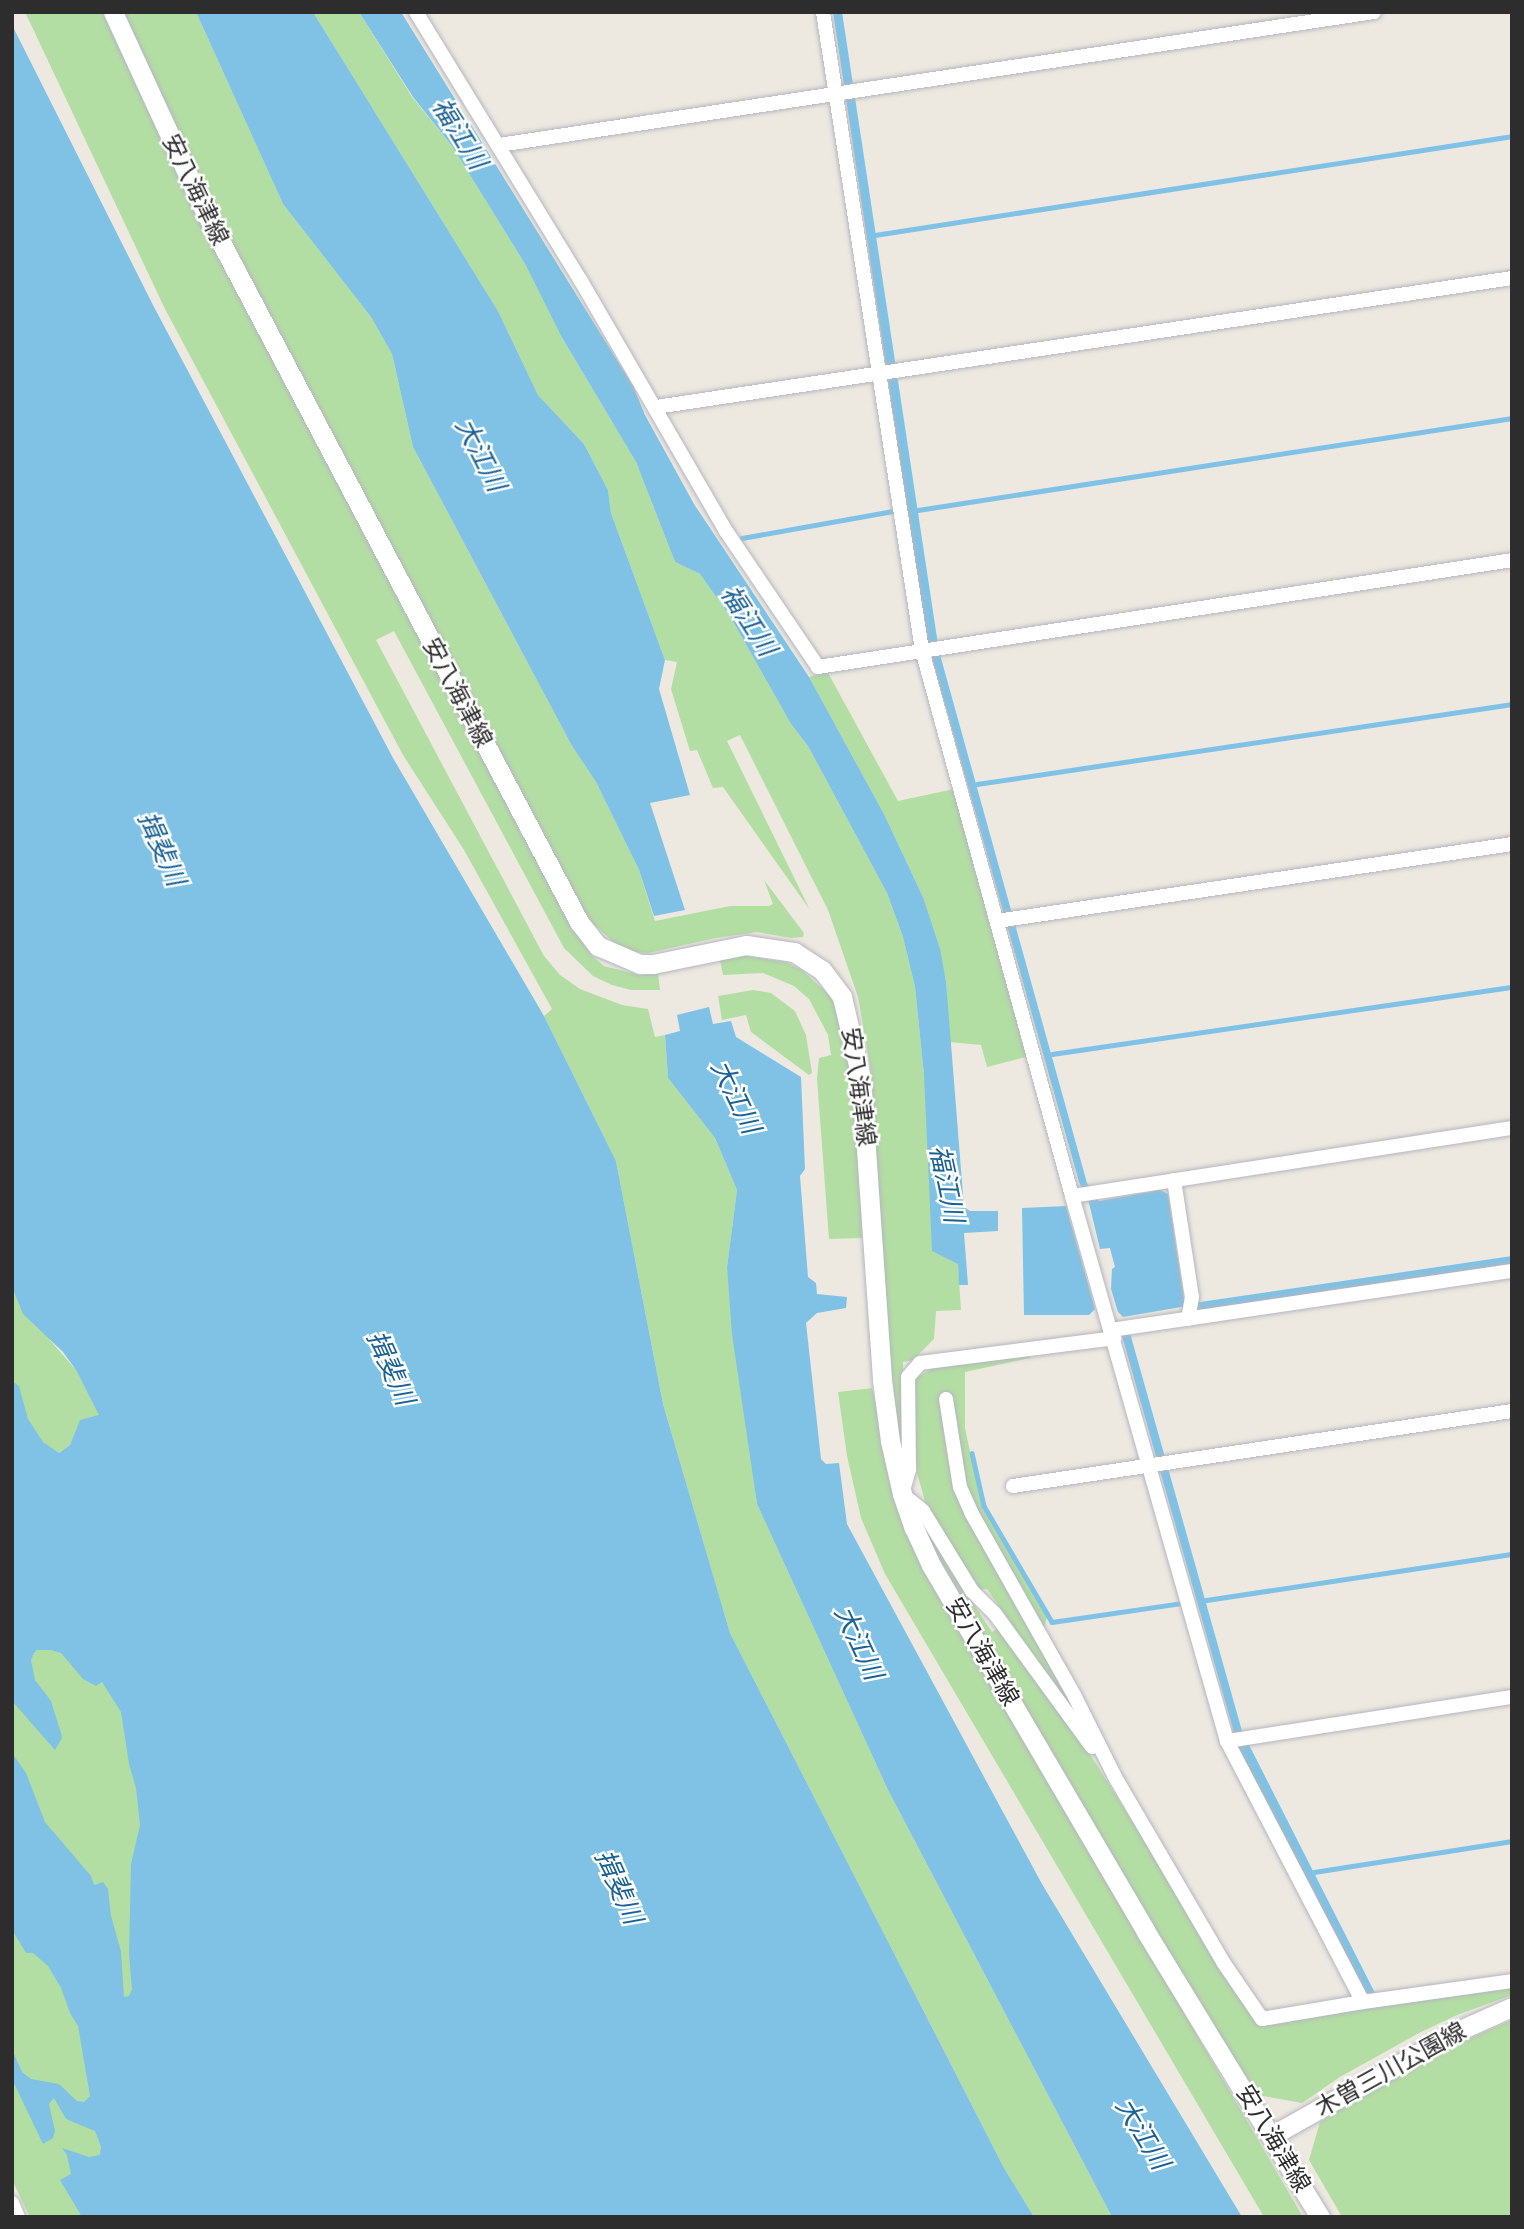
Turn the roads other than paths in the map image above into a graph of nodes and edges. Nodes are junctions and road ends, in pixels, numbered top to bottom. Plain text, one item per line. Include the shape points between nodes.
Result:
1 (113, 12) edge
2 (416, 12) edge
3 (823, 12) edge
4 (1374, 12) edge
5 (845, 93) junction
6 (499, 145) junction
7 (1512, 278) edge
8 (886, 372) junction
9 (656, 407) junction
10 (1512, 560) edge
11 (930, 649) junction
12 (1512, 844) edge
13 (1005, 920) junction
14 (1512, 1128) edge
15 (1174, 1180) junction
16 (1082, 1194) junction
17 (1512, 1271) edge
18 (1188, 1315) junction
19 (1112, 1334) junction
20 (946, 1399) dead end
21 (1512, 1411) edge
22 (1157, 1465) junction
23 (1013, 1486) dead end
24 (902, 1494) junction
25 (1512, 1697) edge
26 (1230, 1741) junction
27 (1115, 1777) junction
28 (1512, 1981) edge
29 (1363, 2002) junction
30 (1512, 2007) edge
31 (1272, 2136) junction
32 (12, 2203) edge
33 (18, 2217) edge
34 (1320, 2217) edge

1 - 24 main road, 安八海津線 via 205,212 579,922 598,946 640,964 746,945 793,952 822,970 842,997 861,1078 882,1380
2 - 6 street
3 - 5 street
4 - 5 street
5 - 6 street
5 - 8 street
6 - 9 street
7 - 8 street
8 - 9 street
8 - 11 street
9 - 11 street via 726,531 818,667
10 - 11 street
11 - 13 street
12 - 13 street
13 - 16 street
14 - 15 street
15 - 16 street
15 - 18 street via 1192,1297
16 - 19 street
17 - 18 street
18 - 19 street
19 - 22 street
19 - 24 street via 920,1363 908,1377 909,1469
20 - 27 street via 960,1487 972,1514
21 - 22 street
22 - 23 street
22 - 26 street
24 - 27 street via 923,1511 972,1591 995,1614
24 - 31 main road, 安八海津線 via 931,1565 1146,1932
25 - 26 street
26 - 29 street
27 - 29 street via 1223,1962 1262,2019
28 - 29 street
30 - 31 main road, 木曽三川公園線 via 1460,2030
31 - 34 main road, 安八海津線
32 - 33 street

